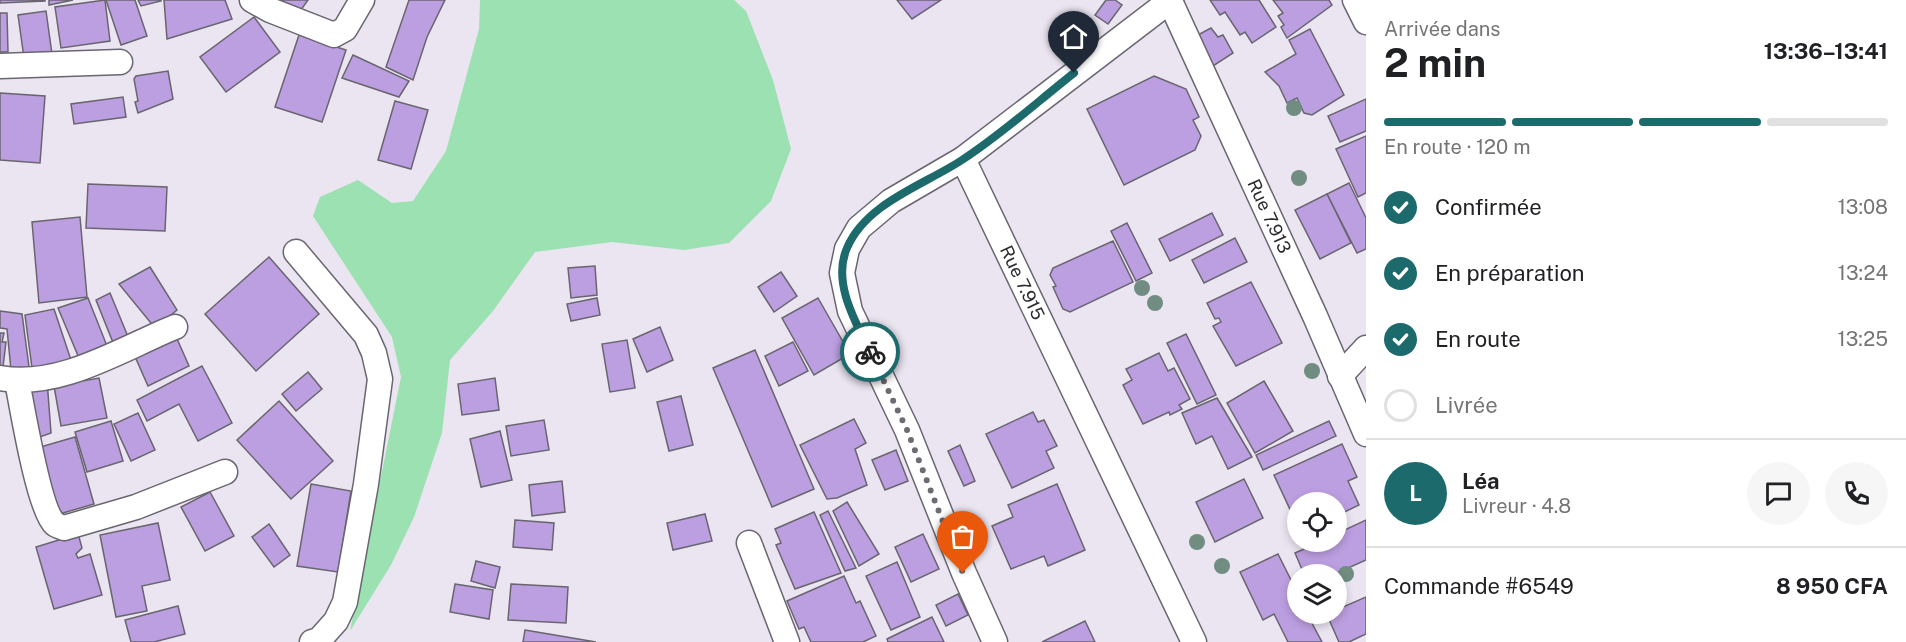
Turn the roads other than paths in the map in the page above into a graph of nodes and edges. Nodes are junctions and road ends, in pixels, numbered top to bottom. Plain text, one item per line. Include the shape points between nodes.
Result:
1 (252, 0) edge
2 (362, 0) edge
3 (1170, 0) edge
4 (1355, 0) edge
5 (1366, 22) edge
6 (120, 62) dead end
7 (0, 66) edge
8 (963, 159) junction
9 (296, 252) dead end
10 (175, 327) dead end
11 (1366, 348) edge
12 (1341, 376) junction
13 (9, 379) edge
14 (1366, 434) edge
15 (225, 472) dead end
16 (749, 543) dead end
17 (312, 642) edge
18 (787, 642) edge
19 (995, 642) edge
20 (1194, 642) edge

1 - 2 street via 334,35 345,29
3 - 8 street
3 - 12 street, Rue 7.913
4 - 5 street
6 - 7 street
8 - 19 street via 891,201 859,228 847,249 842,273 850,311 907,430 963,573
8 - 20 street, Rue 7.915
9 - 17 street via 366,335 380,379 345,602 336,621 319,640
10 - 13 street via 58,375
11 - 12 street
12 - 14 street, Rue 7.913
13 - 15 street via 56,525 64,528 136,507
16 - 18 street

